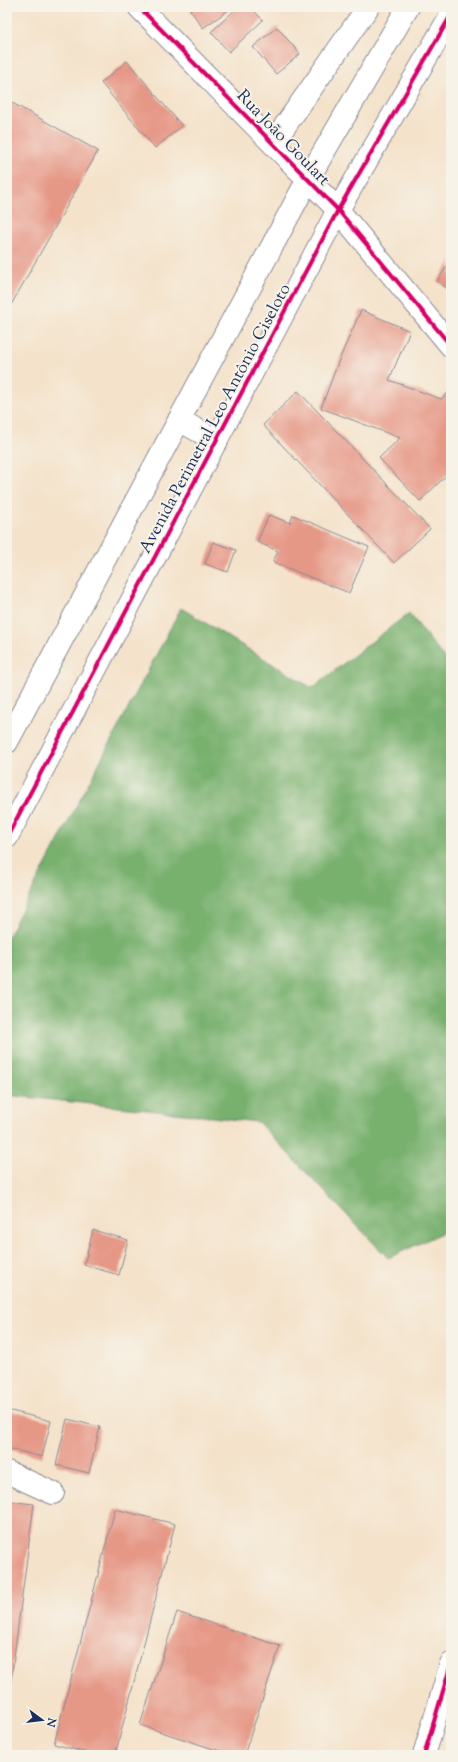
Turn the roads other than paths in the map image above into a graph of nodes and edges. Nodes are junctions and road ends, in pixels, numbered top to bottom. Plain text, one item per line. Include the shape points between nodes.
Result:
1 (139, 7) edge
2 (368, 7) edge
3 (408, 7) edge
4 (451, 15) edge
5 (273, 143) junction
6 (308, 179) junction
7 (338, 210) junction
8 (451, 346) edge
9 (179, 420) junction
10 (217, 441) junction
11 (7, 742) edge
12 (15, 805) edge
13 (7, 837) edge
14 (7, 1472) edge
15 (53, 1493) dead end
16 (451, 1664) edge
17 (424, 1755) edge

1 - 5 street, Rua João Goulart
2 - 5 street
3 - 6 street, Avenida Perimetral Leo Antônio Ciseloto
4 - 7 street, Avenida Perimetral Leo Antônio Ciseloto
5 - 6 street, Rua João Goulart
6 - 7 street, Rua João Goulart
6 - 9 street, Avenida Perimetral Leo Antônio Ciseloto
7 - 8 street, Rua João Goulart
7 - 10 street, Avenida Perimetral Leo Antônio Ciseloto
9 - 10 street
9 - 11 street, Avenida Perimetral Leo Antônio Ciseloto
10 - 12 street, Avenida Perimetral Leo Antônio Ciseloto
12 - 13 street, Avenida Perimetral Leo Antônio Ciseloto
14 - 15 street
16 - 17 street

